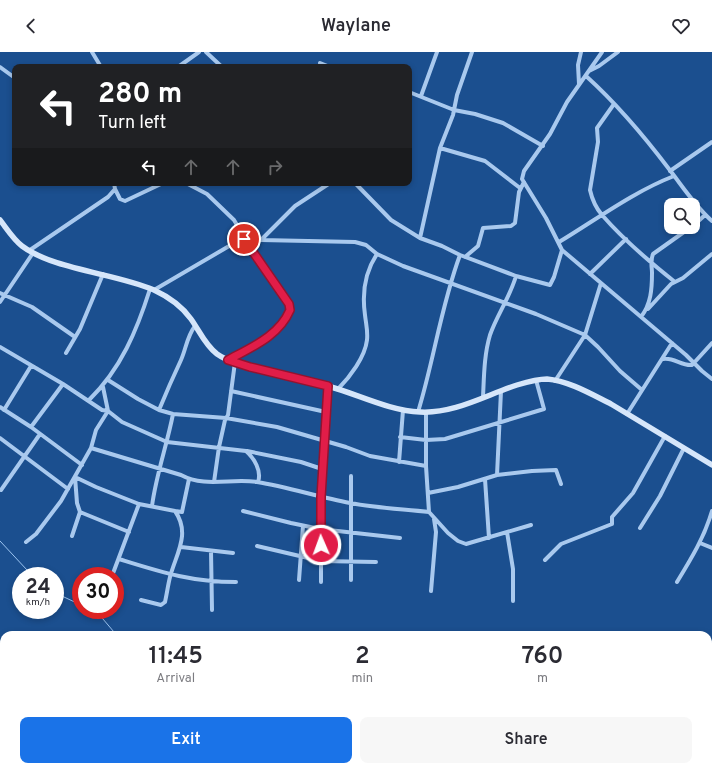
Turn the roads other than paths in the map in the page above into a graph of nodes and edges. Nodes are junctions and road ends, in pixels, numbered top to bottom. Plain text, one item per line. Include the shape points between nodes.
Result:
1 (92, 52) edge
2 (199, 52) edge
3 (206, 52) edge
4 (437, 52) edge
5 (472, 52) edge
6 (581, 52) edge
7 (602, 52) edge
8 (618, 52) edge
9 (99, 64) edge
10 (182, 64) edge
11 (219, 64) edge
12 (0, 67) edge
13 (589, 71) junction
14 (12, 76) edge
15 (586, 76) junction
16 (579, 84) junction
17 (412, 93) edge
18 (421, 96) junction
19 (614, 104) junction
20 (454, 110) junction
21 (712, 142) edge
22 (543, 146) junction
23 (440, 148) junction
24 (670, 171) junction
25 (674, 176) junction
26 (524, 182) junction
27 (114, 186) edge
28 (157, 186) edge
29 (192, 186) edge
30 (325, 186) edge
31 (358, 186) edge
32 (520, 188) junction
33 (115, 189) junction
34 (601, 214) junction
35 (705, 215) junction
36 (700, 219) edge
37 (0, 220) edge
38 (712, 221) edge
39 (680, 234) edge
40 (420, 238) junction
41 (244, 239) junction
42 (626, 239) junction
43 (261, 240) junction
44 (559, 242) junction
45 (562, 250) junction
46 (32, 251) junction
47 (377, 254) junction
48 (712, 254) edge
49 (460, 255) junction
50 (465, 257) junction
51 (651, 262) junction
52 (102, 274) junction
53 (590, 274) junction
54 (516, 276) junction
55 (675, 282) junction
56 (450, 283) junction
57 (601, 283) junction
58 (152, 290) junction
59 (0, 293) edge
60 (5, 295) junction
61 (0, 302) edge
62 (506, 304) junction
63 (646, 310) junction
64 (641, 317) junction
65 (195, 326) junction
66 (585, 335) junction
67 (75, 337) junction
68 (672, 343) junction
69 (712, 343) edge
70 (0, 347) edge
71 (66, 353) dead end
72 (663, 359) junction
73 (228, 360) junction
74 (235, 362) junction
75 (695, 364) junction
76 (30, 366) junction
77 (712, 379) edge
78 (108, 380) junction
79 (536, 380) junction
80 (555, 381) junction
81 (63, 384) junction
82 (328, 386) junction
83 (103, 387) junction
84 (338, 389) junction
85 (642, 390) junction
86 (231, 391) junction
87 (500, 391) junction
88 (483, 397) junction
89 (89, 400) junction
90 (2, 408) edge
91 (159, 410) junction
92 (403, 410) junction
93 (108, 411) junction
94 (326, 412) junction
95 (418, 412) junction
96 (426, 412) junction
97 (173, 414) junction
98 (627, 414) junction
99 (226, 418) junction
100 (498, 424) junction
101 (31, 427) junction
102 (40, 434) junction
103 (665, 436) junction
104 (400, 437) junction
105 (0, 438) edge
106 (324, 440) junction
107 (426, 440) junction
108 (167, 442) junction
109 (219, 447) junction
110 (91, 448) junction
111 (684, 448) junction
112 (246, 451) junction
113 (24, 456) junction
114 (399, 462) junction
115 (82, 465) junction
116 (712, 465) edge
117 (426, 466) junction
118 (159, 469) junction
119 (322, 469) junction
120 (497, 475) junction
121 (351, 476) dead end
122 (75, 477) junction
123 (189, 479) junction
124 (485, 479) junction
125 (214, 482) junction
126 (258, 482) junction
127 (561, 484) dead end
128 (68, 489) junction
129 (1, 490) edge
130 (428, 493) junction
131 (321, 497) junction
132 (351, 503) junction
133 (139, 504) junction
134 (152, 506) junction
135 (175, 511) junction
136 (243, 511) dead end
137 (712, 511) edge
138 (80, 512) junction
139 (429, 512) junction
140 (434, 516) junction
141 (531, 525) dead end
142 (303, 526) junction
143 (640, 528) dead end
144 (320, 529) junction
145 (129, 532) junction
146 (350, 532) junction
147 (507, 532) junction
148 (72, 536) dead end
149 (400, 538) dead end
150 (489, 538) junction
151 (26, 542) dead end
152 (700, 543) junction
153 (257, 546) dead end
154 (181, 547) junction
155 (712, 548) edge
156 (211, 550) junction
157 (233, 553) dead end
158 (119, 558) junction
159 (302, 558) junction
160 (545, 560) dead end
161 (321, 561) junction
162 (352, 562) junction
163 (376, 562) dead end
164 (116, 567) edge
165 (170, 575) junction
166 (299, 580) dead end
167 (351, 580) dead end
168 (211, 582) junction
169 (236, 582) dead end
170 (321, 582) dead end
171 (677, 582) dead end
172 (431, 591) dead end
173 (141, 600) dead end
174 (513, 601) dead end
175 (212, 610) dead end

1 - 9 street
2 - 10 street
3 - 11 street
4 - 18 street
5 - 20 street
6 - 16 street via 578,65
7 - 13 street
8 - 13 street
12 - 14 street
13 - 15 street
15 - 16 street
15 - 19 street
16 - 22 street
17 - 18 street
18 - 20 street
19 - 24 street
19 - 34 street via 598,128 590,190
20 - 22 street via 475,114 509,126
20 - 23 street
21 - 24 street
22 - 26 street via 524,171
23 - 32 street via 485,161
23 - 40 street
24 - 25 street
25 - 34 street
25 - 35 street
26 - 32 street
26 - 44 street
27 - 33 street
28 - 33 street via 125,201 120,199
29 - 41 street via 210,196 239,226
30 - 43 street via 295,206
31 - 40 street via 391,220
32 - 50 street via 514,225 483,228 478,246
33 - 46 street via 108,197
34 - 42 street
34 - 44 street
35 - 36 street
35 - 38 street
37 - 46 street via 14,238
39 - 51 street via 654,252
40 - 49 street
41 - 43 street
41 - 58 street
41 - 73 street via 289,304 290,310 274,333
42 - 51 street
42 - 53 street
43 - 47 street via 355,242 366,245
44 - 45 street
45 - 53 street
45 - 54 street via 550,285
46 - 52 street via 65,264
46 - 60 street
47 - 56 street
47 - 84 street via 369,266 365,289 364,310 368,332 366,345 351,374
48 - 55 street
49 - 50 street
49 - 56 street
50 - 54 street
51 - 55 street
51 - 63 street via 651,292
52 - 58 street
52 - 67 street
53 - 57 street
54 - 62 street
55 - 63 street
56 - 62 street
56 - 95 street
57 - 64 street
57 - 66 street
58 - 65 street via 179,304
58 - 78 street via 128,349
59 - 60 street
60 - 61 street
60 - 67 street via 32,307
62 - 66 street
62 - 88 street via 490,337
63 - 64 street
64 - 68 street
65 - 73 street via 211,348
65 - 91 street via 191,330
66 - 80 street
66 - 85 street
67 - 71 street
68 - 72 street
68 - 75 street
69 - 75 street
70 - 76 street
72 - 75 street via 670,358 688,365
72 - 85 street
73 - 74 street
74 - 82 street
74 - 86 street
75 - 77 street
76 - 81 street
76 - 90 street
78 - 83 street
78 - 91 street
79 - 80 street
79 - 87 street
79 - 100 street via 544,409
80 - 98 street via 593,395
81 - 89 street
81 - 101 street
82 - 84 street
82 - 94 street
83 - 89 street
83 - 93 street
84 - 92 street
85 - 98 street
86 - 94 street
86 - 99 street
87 - 88 street
87 - 100 street
88 - 96 street via 455,408
89 - 93 street via 102,410
90 - 101 street
91 - 97 street
92 - 95 street
92 - 104 street
93 - 108 street via 122,422
93 - 110 street via 97,428
94 - 106 street
95 - 96 street
96 - 107 street
97 - 99 street
97 - 108 street
98 - 103 street
99 - 106 street via 277,427
99 - 109 street
100 - 107 street via 456,436
100 - 120 street
101 - 102 street
102 - 113 street
102 - 115 street
103 - 111 street
103 - 160 street via 633,493 612,517 612,524 561,544
104 - 107 street
104 - 114 street
105 - 113 street
106 - 114 street via 370,456
106 - 119 street
107 - 117 street
108 - 109 street
108 - 118 street
109 - 112 street
109 - 125 street
110 - 115 street
110 - 118 street
111 - 116 street
111 - 143 street via 660,496
112 - 119 street
112 - 126 street via 259,472
113 - 128 street
113 - 129 street
114 - 117 street
115 - 122 street
117 - 130 street
118 - 123 street
118 - 134 street
119 - 131 street
120 - 124 street
120 - 127 street via 554,470
121 - 132 street
122 - 128 street
122 - 133 street
122 - 138 street
123 - 125 street
123 - 135 street via 182,512
124 - 130 street
124 - 150 street
125 - 126 street
126 - 131 street
128 - 151 street via 46,522
130 - 139 street
131 - 132 street
131 - 144 street
132 - 139 street
132 - 146 street
133 - 134 street
133 - 145 street
134 - 135 street
135 - 154 street via 181,519
136 - 142 street
137 - 152 street
138 - 145 street
138 - 148 street
139 - 140 street
140 - 150 street via 443,528 464,544
140 - 172 street via 436,532
141 - 147 street
142 - 144 street
142 - 159 street
144 - 146 street
144 - 161 street
145 - 158 street
146 - 149 street
146 - 162 street
147 - 150 street
147 - 174 street via 513,569
152 - 155 street
152 - 171 street
153 - 159 street
154 - 156 street
154 - 165 street
156 - 157 street
156 - 168 street
158 - 164 street
158 - 165 street
159 - 161 street
159 - 166 street
161 - 162 street
161 - 170 street
162 - 163 street
162 - 167 street
165 - 168 street
165 - 173 street via 164,603
168 - 169 street
168 - 175 street

